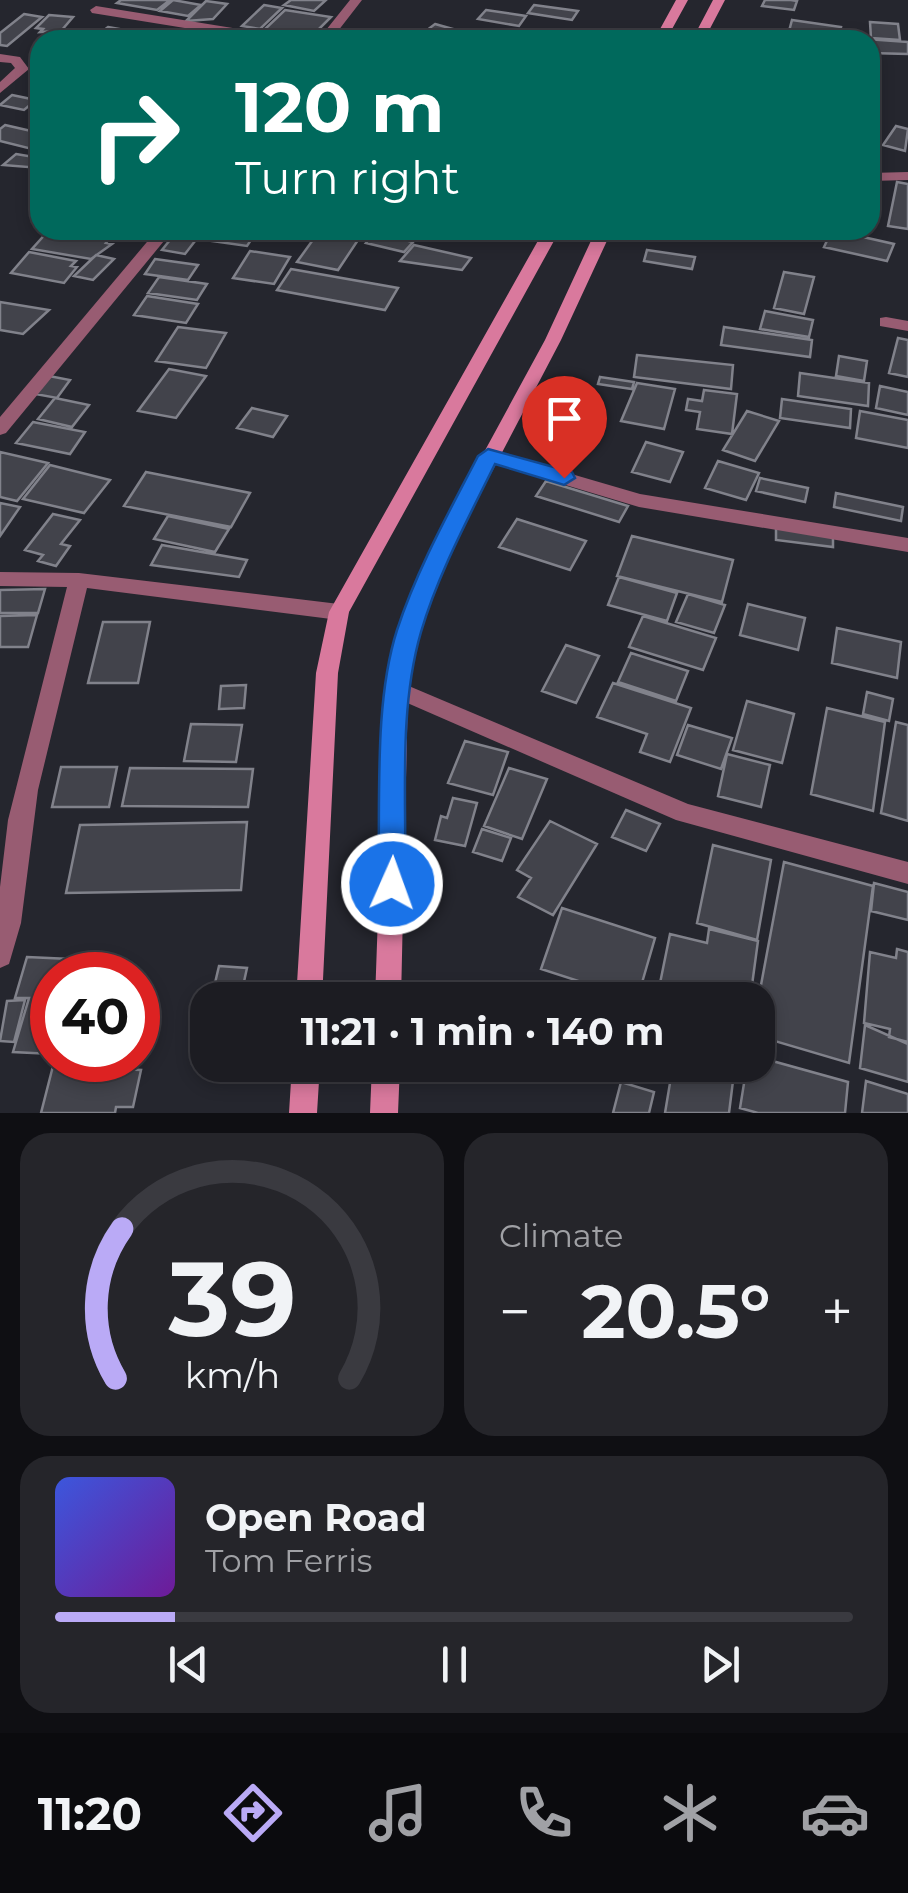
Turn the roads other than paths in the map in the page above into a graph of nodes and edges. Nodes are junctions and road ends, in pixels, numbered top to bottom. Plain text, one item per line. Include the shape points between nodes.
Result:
1 (105, 0) edge
2 (356, 0) edge
3 (682, 0) edge
4 (719, 0) edge
5 (221, 30) edge
6 (332, 30) edge
7 (666, 30) edge
8 (703, 30) edge
9 (0, 58) edge
10 (0, 89) edge
11 (908, 176) edge
12 (880, 177) edge
13 (156, 240) edge
14 (546, 240) edge
15 (599, 240) edge
16 (886, 322) dead end
17 (908, 326) edge
18 (0, 429) edge
19 (488, 456) junction
20 (908, 546) edge
21 (0, 579) edge
22 (79, 580) junction
23 (339, 612) junction
24 (398, 689) junction
25 (908, 874) edge
26 (0, 956) edge
27 (310, 982) edge
28 (389, 982) edge
29 (305, 1082) edge
30 (385, 1082) edge
31 (303, 1113) edge
32 (384, 1113) edge

1 - 5 street via 96,10
2 - 6 street
3 - 7 street
4 - 8 street
9 - 10 street via 22,69
11 - 12 street
13 - 18 street
14 - 23 street
15 - 19 street
16 - 17 street
19 - 20 street via 639,500
19 - 24 street via 408,632
21 - 22 street
22 - 23 street
22 - 26 street via 24,794 10,870 10,925
23 - 27 street via 327,673
24 - 25 street via 684,812
24 - 28 street
29 - 31 street
30 - 32 street

